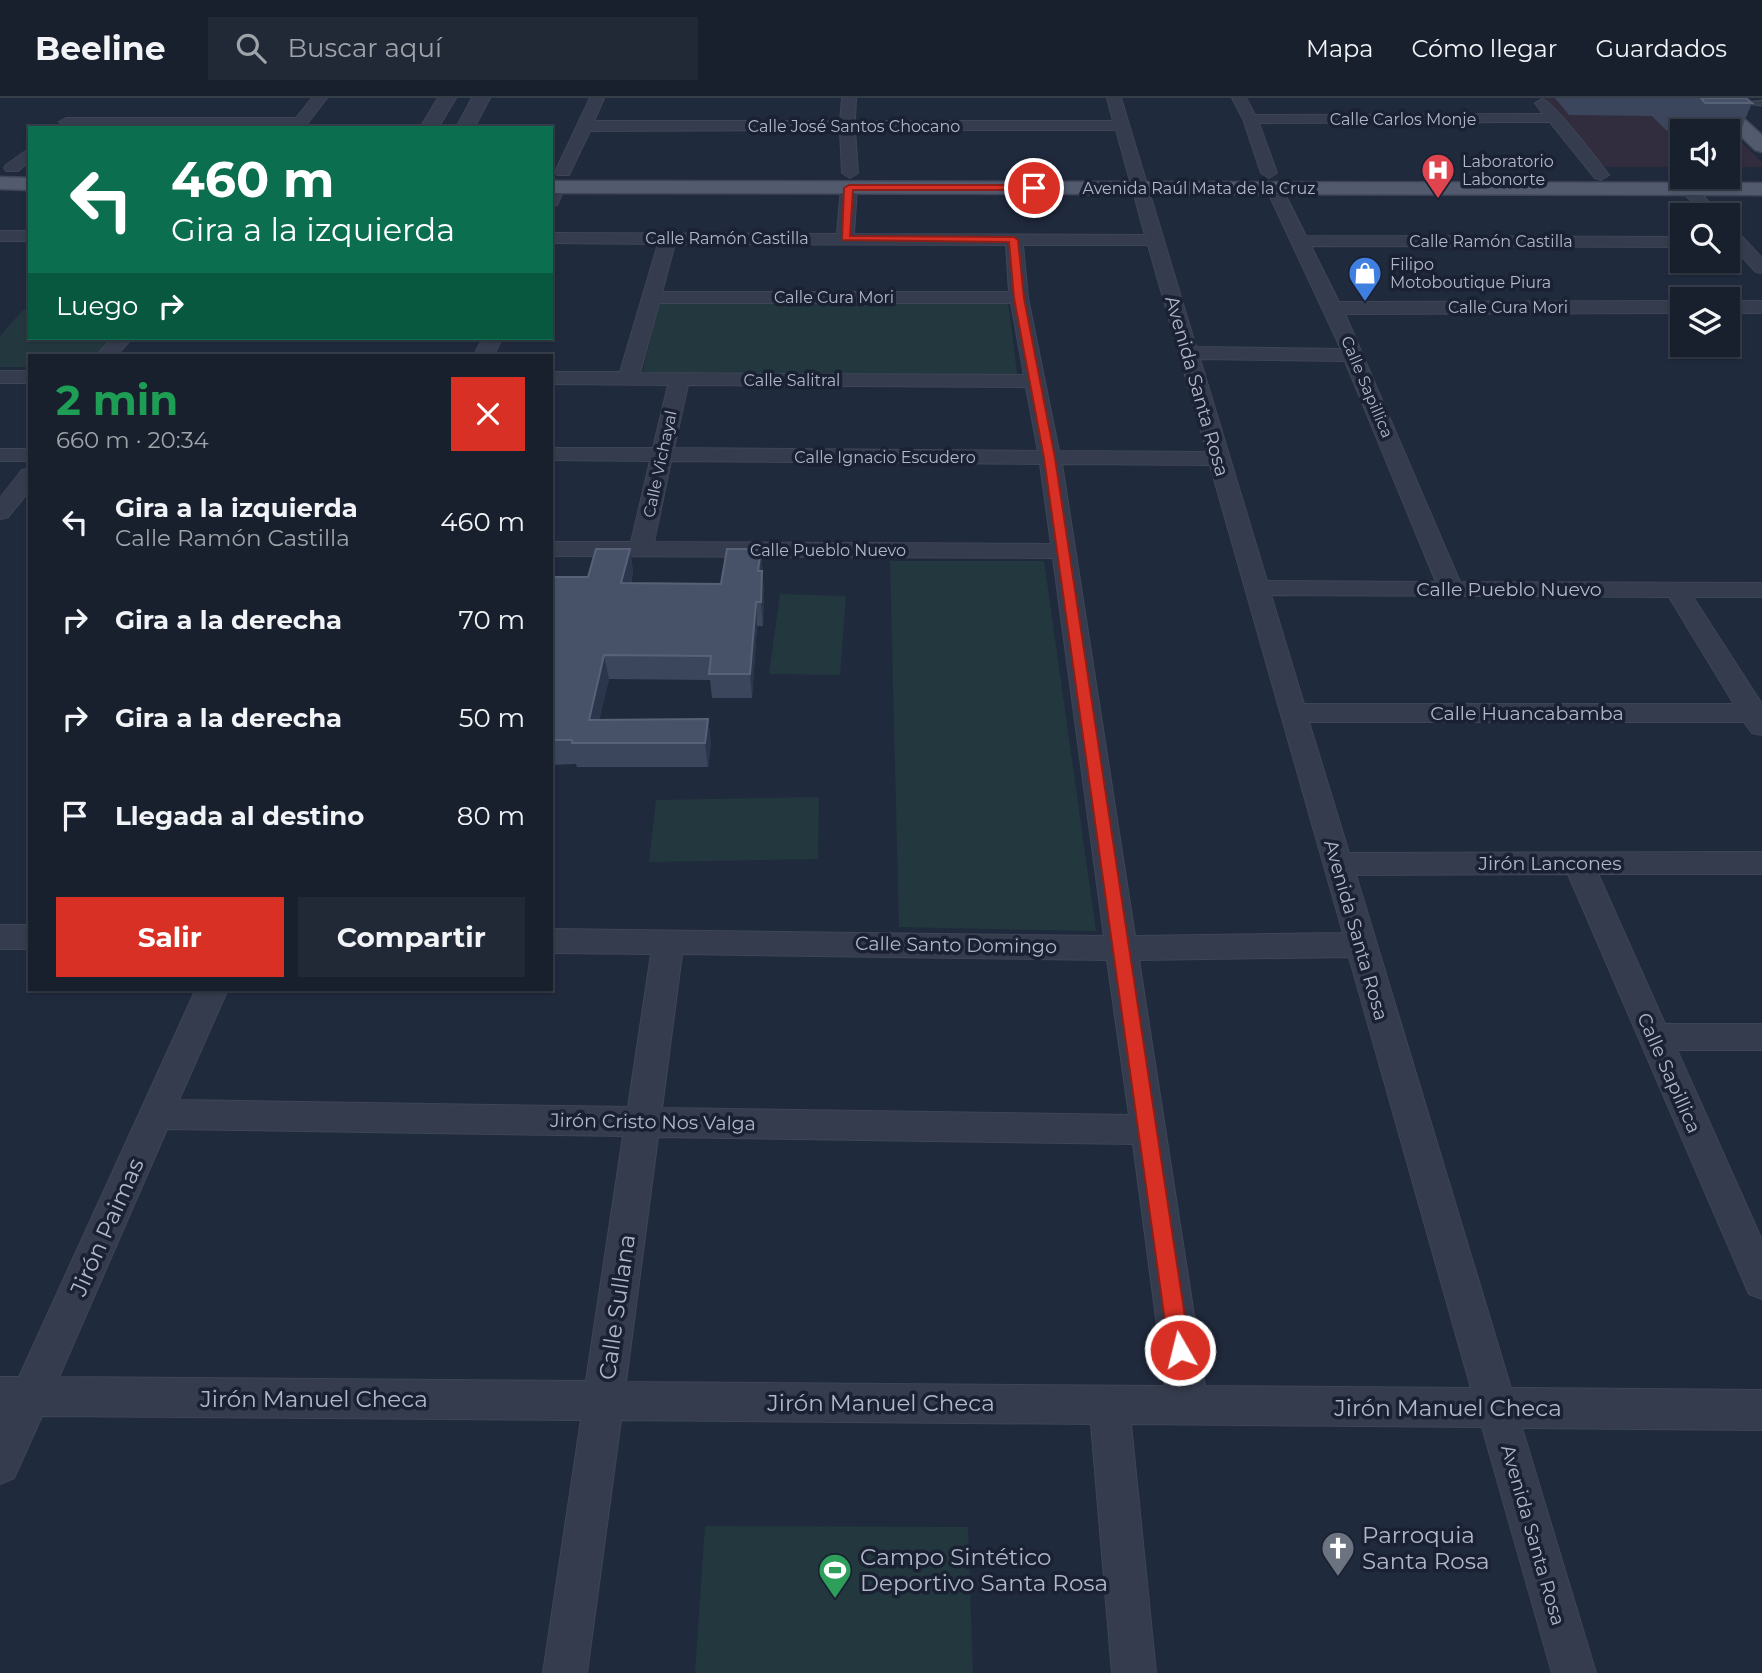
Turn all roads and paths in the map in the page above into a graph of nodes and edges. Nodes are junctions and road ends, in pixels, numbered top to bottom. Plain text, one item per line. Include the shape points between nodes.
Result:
1 (320, 98) edge
2 (447, 98) edge
3 (481, 98) edge
4 (597, 98) edge
5 (849, 98) edge
6 (1114, 98) edge
7 (1239, 98) edge
8 (1537, 98) edge
9 (1710, 98) edge
10 (84, 106) dead end
11 (1556, 118) junction
12 (1250, 119) junction
13 (63, 125) edge
14 (298, 125) edge
15 (1122, 125) junction
16 (430, 126) edge
17 (466, 126) edge
18 (586, 126) junction
19 (847, 126) junction
20 (1762, 146) edge
21 (28, 155) edge
22 (10, 172) edge
23 (1740, 175) edge
24 (1762, 175) edge
25 (1601, 176) junction
26 (849, 180) junction
27 (1137, 180) junction
28 (1271, 180) junction
29 (1670, 181) edge
30 (1670, 182) edge
31 (28, 183) edge
32 (555, 184) edge
33 (1740, 187) edge
34 (1691, 189) edge
35 (1762, 189) edge
36 (1703, 203) edge
37 (0, 236) edge
38 (24, 236) edge
39 (553, 238) edge
40 (668, 238) junction
41 (845, 239) junction
42 (1014, 240) junction
43 (1154, 240) junction
44 (1300, 241) junction
45 (1670, 242) edge
46 (0, 247) edge
47 (1740, 247) edge
48 (1762, 268) edge
49 (650, 297) junction
50 (1019, 298) junction
51 (1670, 307) edge
52 (1740, 307) edge
53 (1762, 307) edge
54 (1334, 308) junction
55 (120, 340) edge
56 (1187, 353) junction
57 (108, 354) edge
58 (1353, 355) junction
59 (0, 377) edge
60 (28, 377) edge
61 (553, 379) edge
62 (679, 379) junction
63 (628, 380) junction
64 (1033, 381) junction
65 (553, 454) edge
66 (0, 455) edge
67 (28, 455) edge
68 (664, 455) junction
69 (1050, 458) junction
70 (1219, 459) junction
71 (28, 477) edge
72 (0, 512) edge
73 (553, 549) edge
74 (641, 549) junction
75 (1063, 551) junction
76 (1256, 588) junction
77 (1451, 589) junction
78 (1677, 590) junction
79 (1762, 590) edge
80 (1293, 713) junction
81 (1759, 718) edge
82 (1578, 863) junction
83 (1762, 863) edge
84 (1337, 864) junction
85 (0, 937) edge
86 (28, 937) edge
87 (553, 941) edge
88 (668, 941) junction
89 (1361, 946) junction
90 (1121, 948) junction
91 (211, 991) edge
92 (1653, 1037) junction
93 (1762, 1037) edge
94 (158, 1114) junction
95 (643, 1122) junction
96 (1147, 1130) junction
97 (1762, 1282) edge
98 (15, 1396) edge
99 (604, 1401) junction
100 (1109, 1405) junction
101 (1188, 1406) junction
102 (1496, 1408) junction
103 (1762, 1410) edge
104 (0, 1464) edge
105 (565, 1673) edge
106 (1133, 1673) edge
107 (1574, 1673) edge

1 - 14 street
2 - 16 street
3 - 17 street
4 - 18 street
5 - 19 street
6 - 15 street, Avenida Santa Rosa
7 - 12 street, Calle Sapillica
8 - 11 street
9 - 20 main road
10 - 13 street
11 - 12 street, Calle Carlos Monje
11 - 25 street
12 - 28 street, Calle Sapillica
13 - 14 street
15 - 19 street, Calle José Santos Chocano
15 - 27 street, Avenida Santa Rosa
18 - 19 street, Calle José Santos Chocano
18 - 32 street
19 - 26 street
21 - 22 street
22 - 31 main road
23 - 24 main road
25 - 28 main road, Avenida Raúl Mata de la Cruz
25 - 29 main road, Avenida Raúl Mata de la Cruz
26 - 27 main road, Avenida Raúl Mata de la Cruz
26 - 32 main road, Avenida Raúl Mata de la Cruz
26 - 41 street
27 - 28 main road, Avenida Raúl Mata de la Cruz
27 - 43 street, Avenida Santa Rosa
28 - 30 main road, Avenida Raúl Mata de la Cruz
28 - 44 street, Calle Sapillica
33 - 35 main road, Avenida Raúl Mata de la Cruz
34 - 36 street
37 - 38 street
38 - 46 street
39 - 40 street, Calle Ramón Castilla
40 - 41 street, Calle Ramón Castilla
40 - 49 street
41 - 42 street, Calle Ramón Castilla
42 - 43 street, Calle Ramón Castilla
42 - 50 street
43 - 56 street, Avenida Santa Rosa
44 - 45 street, Calle Ramón Castilla
44 - 54 street, Calle Sapillica
47 - 48 street
49 - 50 street, Calle Cura Mori
49 - 63 street
50 - 64 street
51 - 54 street, Calle Cura Mori
52 - 53 street
54 - 58 street, Calle Sapillica
55 - 57 street
56 - 58 street
56 - 70 street, Avenida Santa Rosa
58 - 77 street, Calle Sapillica
59 - 60 street
61 - 63 street, Calle Salitral
62 - 63 street, Calle Salitral
62 - 64 street, Calle Salitral
62 - 68 street, Calle Vichayal
64 - 69 street
65 - 68 street, Calle Ignacio Escudero
66 - 67 street
68 - 69 street, Calle Ignacio Escudero
68 - 74 street, Calle Vichayal
69 - 70 street, Calle Ignacio Escudero
69 - 75 street
70 - 76 street, Avenida Santa Rosa
71 - 72 street
73 - 74 street, Calle Pueblo Nuevo
74 - 75 street, Calle Pueblo Nuevo
75 - 90 street
76 - 77 street, Calle Pueblo Nuevo
76 - 80 street, Avenida Santa Rosa
77 - 78 street, Calle Pueblo Nuevo
78 - 79 street, Calle Pueblo Nuevo
78 - 81 street
80 - 81 street, Calle Huancabamba
80 - 84 street, Avenida Santa Rosa
82 - 83 street, Jirón Lancones
82 - 84 street, Jirón Lancones
82 - 92 street, Calle Sapillica
84 - 89 street, Avenida Santa Rosa
85 - 86 street
87 - 88 street, Calle Santo Domingo
88 - 90 street, Calle Santo Domingo
88 - 95 street, Calle Sullana
89 - 90 street, Calle Santo Domingo
89 - 102 street, Avenida Santa Rosa
90 - 96 street
91 - 94 street, Jirón Paimas
92 - 93 street
92 - 97 street, Calle Sapillica
94 - 95 street, Jirón Cristo Nos Valga
94 - 98 street, Jirón Paimas
95 - 96 street, Jirón Cristo Nos Valga
95 - 99 street, Calle Sullana
96 - 101 street
98 - 99 street, Jirón Manuel Checa
98 - 104 street, Jirón Paimas
99 - 100 street, Jirón Manuel Checa
99 - 105 street, Calle Sullana
100 - 101 street, Jirón Manuel Checa
100 - 106 street
101 - 102 street, Jirón Manuel Checa
102 - 103 street, Jirón Manuel Checa
102 - 107 street, Avenida Santa Rosa

